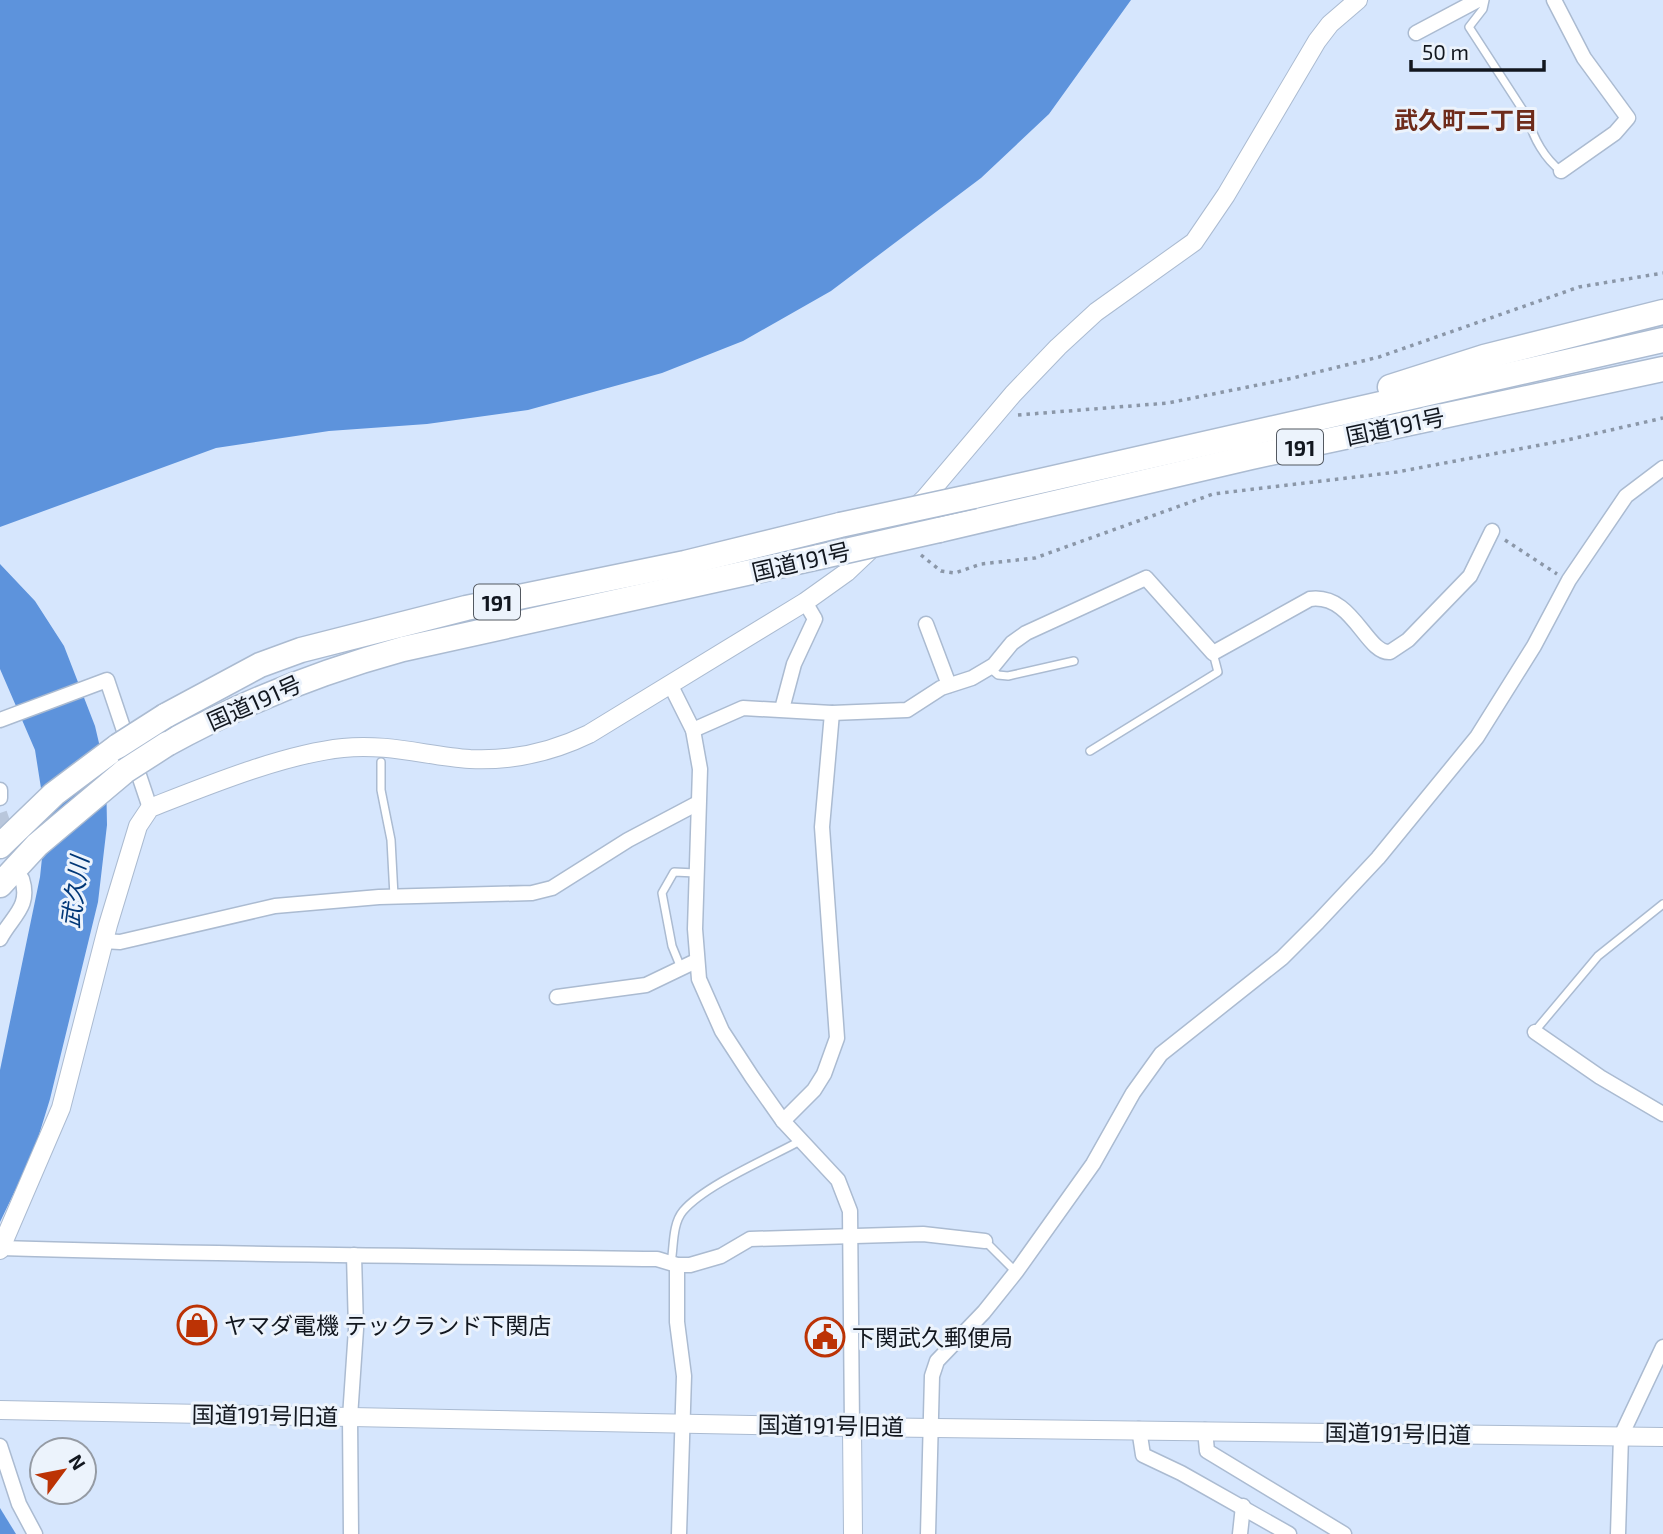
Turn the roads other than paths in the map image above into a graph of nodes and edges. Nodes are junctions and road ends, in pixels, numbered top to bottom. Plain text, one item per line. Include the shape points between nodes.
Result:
1 (1358, 0) edge
2 (1478, 0) edge
3 (1485, 0) edge
4 (1554, 0) edge
5 (1458, 3) dead end
6 (1416, 33) dead end
7 (1562, 171) joint
8 (1663, 312) edge
9 (1663, 340) edge
10 (1663, 369) edge
11 (1595, 384) junction
12 (1663, 384) edge
13 (1243, 435) junction
14 (1663, 468) edge
15 (1492, 531) road end
16 (805, 602) junction
17 (926, 624) dead end
18 (1213, 653) junction
19 (1074, 662) dead end
20 (990, 668) junction
21 (670, 684) junction
22 (949, 685) junction
23 (782, 709) junction
24 (832, 713) junction
25 (0, 720) edge
26 (693, 730) junction
27 (1090, 751) dead end
28 (381, 762) dead end
29 (0, 790) edge
30 (0, 798) edge
31 (698, 803) junction
32 (150, 808) junction
33 (8, 839) edge
34 (697, 873) junction
35 (16, 874) edge
36 (394, 897) junction
37 (1663, 904) edge
38 (0, 939) edge
39 (103, 941) junction
40 (696, 961) junction
41 (681, 969) junction
42 (557, 997) dead end
43 (1535, 1032) joint
44 (1663, 1114) edge
45 (783, 1121) junction
46 (800, 1141) junction
47 (850, 1236) junction
48 (985, 1241) joint
49 (1, 1249) edge
50 (354, 1255) junction
51 (674, 1264) junction
52 (1016, 1272) junction
53 (1663, 1347) edge
54 (0, 1410) edge
55 (350, 1417) junction
56 (684, 1422) junction
57 (932, 1426) junction
58 (852, 1427) junction
59 (1139, 1429) junction
60 (1205, 1430) junction
61 (1621, 1436) junction
62 (1663, 1437) edge
63 (0, 1446) edge
64 (1243, 1506) junction
65 (35, 1534) edge
66 (351, 1534) edge
67 (679, 1534) edge
68 (853, 1534) edge
69 (928, 1534) edge
70 (1240, 1534) edge
71 (1289, 1534) edge
72 (1344, 1534) edge
73 (1618, 1534) edge

1 - 16 street via 1329,24 1317,41 1194,242 1086,320 1013,394 925,498 847,572
2 - 5 street
2 - 6 street
3 - 7 lane via 1469,27 1528,118 1532,133
4 - 7 street via 1584,58 1628,118 1615,133
8 - 13 highway via 1484,357
9 - 13 highway, 国道191号 / 191
10 - 11 highway, 国道191号 / 191
11 - 12 highway via 1636,389
11 - 35 highway, 国道191号 / 191, bridge via 1264,454 336,667 227,711 167,744 100,789
13 - 33 highway, 国道191号 / 191, bridge via 685,563 466,608 302,650 248,670 165,716 96,761
14 - 52 street via 1626,496 1569,580 1477,737 1378,858 1318,922 1282,958 1161,1054 1093,1164
15 - 18 street via 1470,576 1408,640 1390,652 1380,650 1341,606 1320,597
16 - 21 street
16 - 23 street via 815,619 794,664
17 - 22 street
18 - 20 street via 1146,578 1027,633
18 - 27 lane via 1218,672
19 - 20 lane via 1008,676
20 - 22 street
21 - 26 street
21 - 32 street via 589,734 537,753 471,759 393,748 344,748 305,755
22 - 24 street via 899,712
23 - 24 street
23 - 26 street via 743,708
24 - 45 street via 822,827 837,1038 814,1090
25 - 32 street via 107,680
26 - 31 street via 702,795
28 - 36 lane
29 - 30 street
31 - 34 street
31 - 36 street via 552,888 532,893
32 - 39 street via 138,826
34 - 40 street
34 - 41 lane via 674,872 662,893
35 - 38 street via 26,889 22,909
36 - 39 street via 275,906 120,942
37 - 43 lane via 1598,956
39 - 49 street via 61,1108
40 - 41 street
40 - 45 street via 722,1031
41 - 42 street via 646,985
43 - 44 street
45 - 46 street
46 - 47 street via 838,1180 850,1211
46 - 51 lane via 712,1189 683,1211 677,1223
47 - 48 street via 923,1234
47 - 51 street via 750,1238 721,1256
47 - 58 street
48 - 52 lane
49 - 50 street
50 - 51 street via 657,1259
50 - 55 street via 356,1329
51 - 56 street
52 - 57 street via 937,1361 932,1376
53 - 61 street
54 - 55 street, 国道191号旧道
55 - 56 street, 国道191号旧道
55 - 66 street
56 - 58 street, 国道191号旧道
56 - 67 street
57 - 58 street, 国道191号旧道
57 - 59 street, 国道191号旧道
57 - 69 street
58 - 68 street
59 - 60 street, 国道191号旧道
59 - 64 street via 1143,1455
60 - 61 street, 国道191号旧道
60 - 72 street via 1207,1451
61 - 62 street, 国道191号旧道
61 - 73 street
63 - 65 street via 19,1504
64 - 70 street
64 - 71 street

